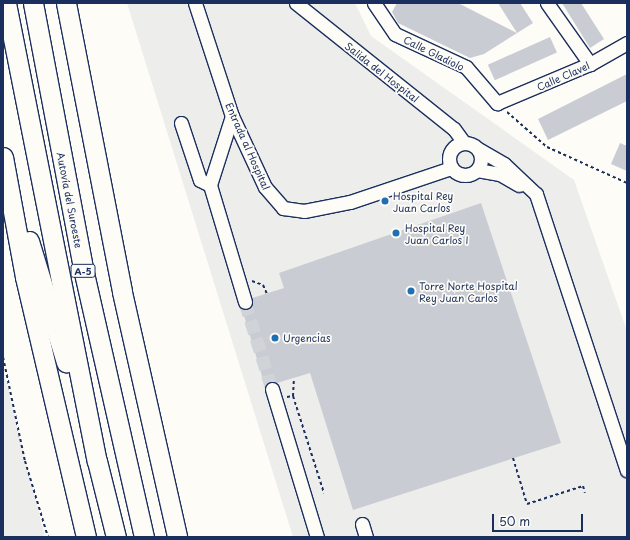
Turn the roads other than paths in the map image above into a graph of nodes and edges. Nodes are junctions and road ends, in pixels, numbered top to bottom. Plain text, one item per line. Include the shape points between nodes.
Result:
1 (6, 3) edge
2 (33, 3) edge
3 (66, 3) edge
4 (296, 3) edge
5 (374, 3) edge
6 (547, 3) edge
7 (196, 4) edge
8 (627, 43) edge
9 (590, 64) junction
10 (497, 103) joint
11 (232, 116) junction
12 (181, 123) dead end
13 (464, 143) junction
14 (478, 149) junction
15 (3, 157) edge
16 (451, 168) junction
17 (477, 170) junction
18 (210, 185) junction
19 (536, 194) junction
20 (3, 205) edge
21 (25, 277) junction
22 (245, 302) tunnel mouth
23 (276, 394) tunnel mouth
24 (97, 461) junction
25 (627, 470) edge
26 (362, 524) dead end
27 (86, 537) edge
28 (116, 537) edge
29 (144, 537) edge
30 (177, 537) edge
31 (317, 537) edge
32 (366, 537) edge

1 - 24 highway, A-5
2 - 29 highway, Autovía del Suroeste / A-5 via 84,273
3 - 30 highway via 122,292
4 - 13 street, Salida del Hospital via 454,129
5 - 10 street, Calle Gladiolo via 395,34 466,67
6 - 9 street
7 - 11 street, Entrada al Hospital
8 - 9 street, Calle Clavel
9 - 10 street, Calle Clavel
11 - 16 street, Entrada al Hospital via 265,187 282,208 292,211 350,202
11 - 18 street
12 - 18 street via 200,180
13 - 14 street
13 - 16 street via 451,152
14 - 17 street via 481,160
14 - 19 street via 504,164
15 - 21 highway
15 - 24 highway
16 - 17 street via 463,175
17 - 19 street via 500,174
18 - 22 street
19 - 25 street
20 - 21 highway
21 - 27 highway
23 - 31 street
24 - 28 highway, A-5
26 - 32 street

